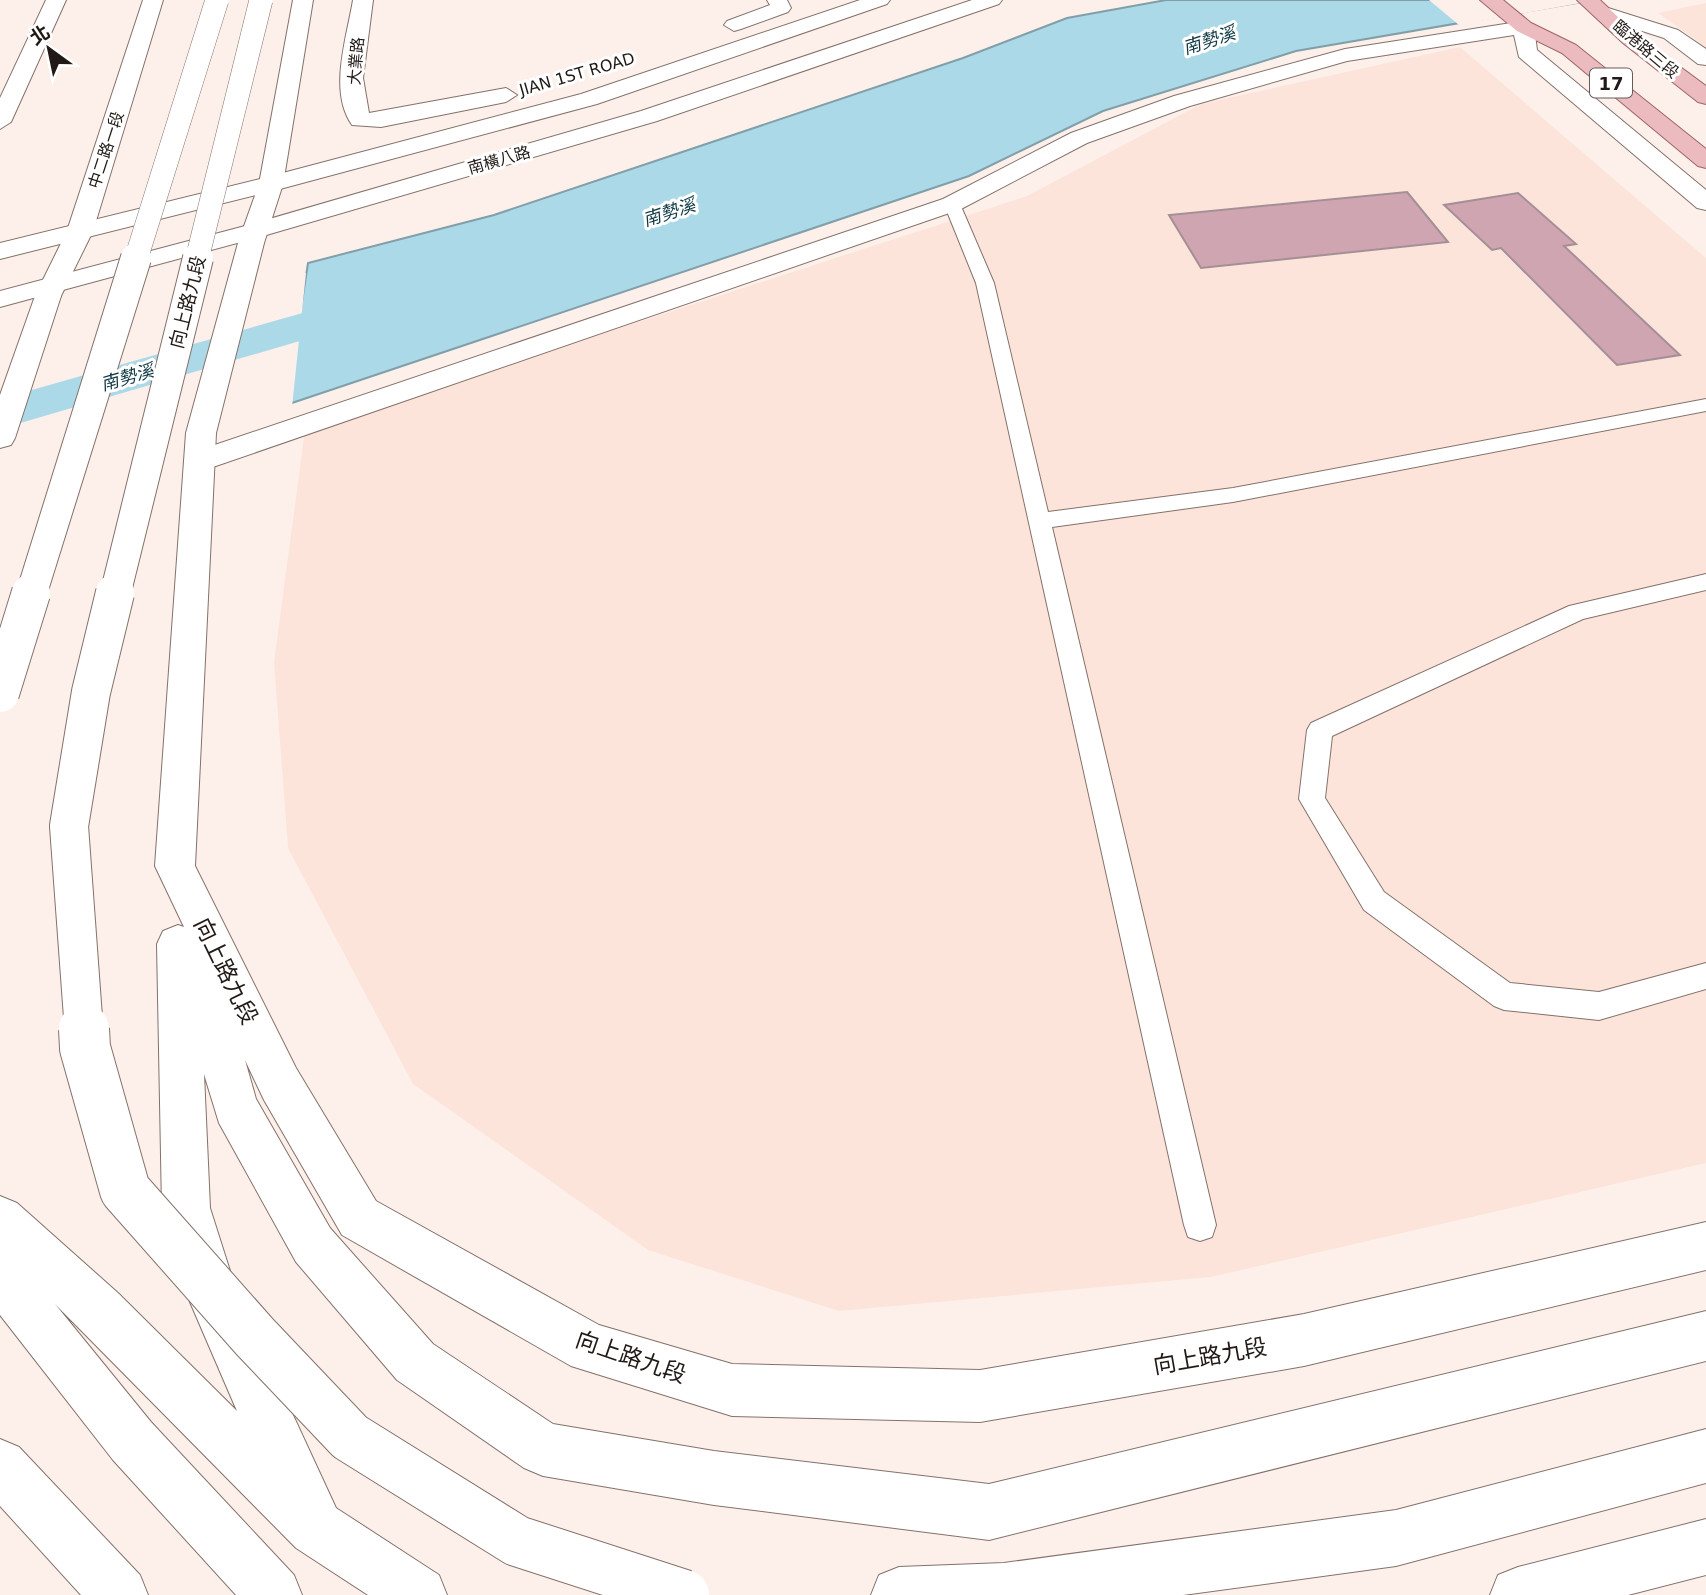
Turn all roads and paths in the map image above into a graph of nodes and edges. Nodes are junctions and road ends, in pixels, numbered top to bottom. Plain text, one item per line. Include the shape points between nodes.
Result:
1 (56, 0) edge
2 (153, 0) edge
3 (217, 0) edge
4 (261, 0) edge
5 (303, 0) edge
6 (363, 0) edge
7 (880, 0) edge
8 (992, 0) edge
9 (1490, 0) edge
10 (1587, 0) edge
11 (779, 4) edge
12 (1639, 5) dead end
13 (1605, 13) junction
14 (1517, 22) junction
15 (809, 24) junction
16 (720, 30) dead end
17 (1706, 59) edge
18 (524, 90) dead end
19 (1706, 97) edge
20 (360, 120) joint
21 (0, 122) edge
22 (1706, 161) edge
23 (271, 184) junction
24 (1706, 203) edge
25 (953, 204) junction
26 (80, 231) junction
27 (252, 237) junction
28 (0, 251) edge
29 (52, 290) junction
30 (0, 299) edge
31 (1706, 405) edge
32 (0, 438) edge
33 (200, 447) junction
34 (1039, 521) junction
35 (1706, 582) edge
36 (0, 694) edge
37 (175, 866) junction
38 (1706, 976) edge
39 (0, 1220) edge
40 (1200, 1225) dead end
41 (1706, 1246) edge
42 (0, 1257) edge
43 (1706, 1336) edge
44 (1706, 1457) edge
45 (0, 1466) edge
46 (316, 1528) junction
47 (1706, 1547) edge
48 (120, 1595) edge
49 (274, 1595) edge
50 (419, 1595) edge
51 (684, 1595) edge
52 (900, 1595) edge
53 (1518, 1595) edge

1 - 21 main road
2 - 26 main road, 中二路一段
3 - 36 main road, bridge
4 - 51 main road, 向上路九段, bridge via 89,706 69,826 85,1048 125,1190 350,1437 517,1541
5 - 23 main road
6 - 20 main road, 大業路 via 353,79 353,109
7 - 15 main road, 南橫八路
8 - 27 main road, 南橫八路 via 649,116
9 - 14 main road, 17
10 - 13 main road, 臨港路三段 / 17
11 - 15 main road
11 - 16 main road
12 - 13 main road
13 - 17 main road via 1671,34
13 - 19 main road, 臨港路三段 / 17
14 - 22 main road, 17 via 1569,49
14 - 24 main road via 1527,52
14 - 25 main road via 1345,55 1182,101 1079,138
15 - 23 main road, 南橫八路 via 589,99
18 - 20 main road, JIAN 1ST ROAD via 381,120
23 - 26 main road, 南橫八路
23 - 27 main road
25 - 33 main road
25 - 34 lane via 985,283
26 - 28 main road, 南橫八路
26 - 29 main road, 中二路一段
27 - 29 main road, 南橫八路
27 - 33 main road, 向上路九段
29 - 30 main road, 南橫八路
29 - 32 main road, 中二路一段
31 - 34 lane via 1233,495
33 - 37 main road, 向上路九段
34 - 40 lane
35 - 38 lane via 1577,612 1320,730 1312,799 1374,901 1504,996 1599,1006
37 - 41 main road, 向上路九段 via 280,1084 359,1218 589,1348 732,1390 981,1396 1304,1340
37 - 43 main road via 235,1107 313,1245 415,1362 543,1449 714,1478 989,1512
37 - 46 main road via 186,1208 215,1302
39 - 46 main road via 100,1311
42 - 49 main road via 5,1281 132,1441
44 - 52 main road via 1396,1538 1004,1591
45 - 48 main road
46 - 50 main road
47 - 53 main road

